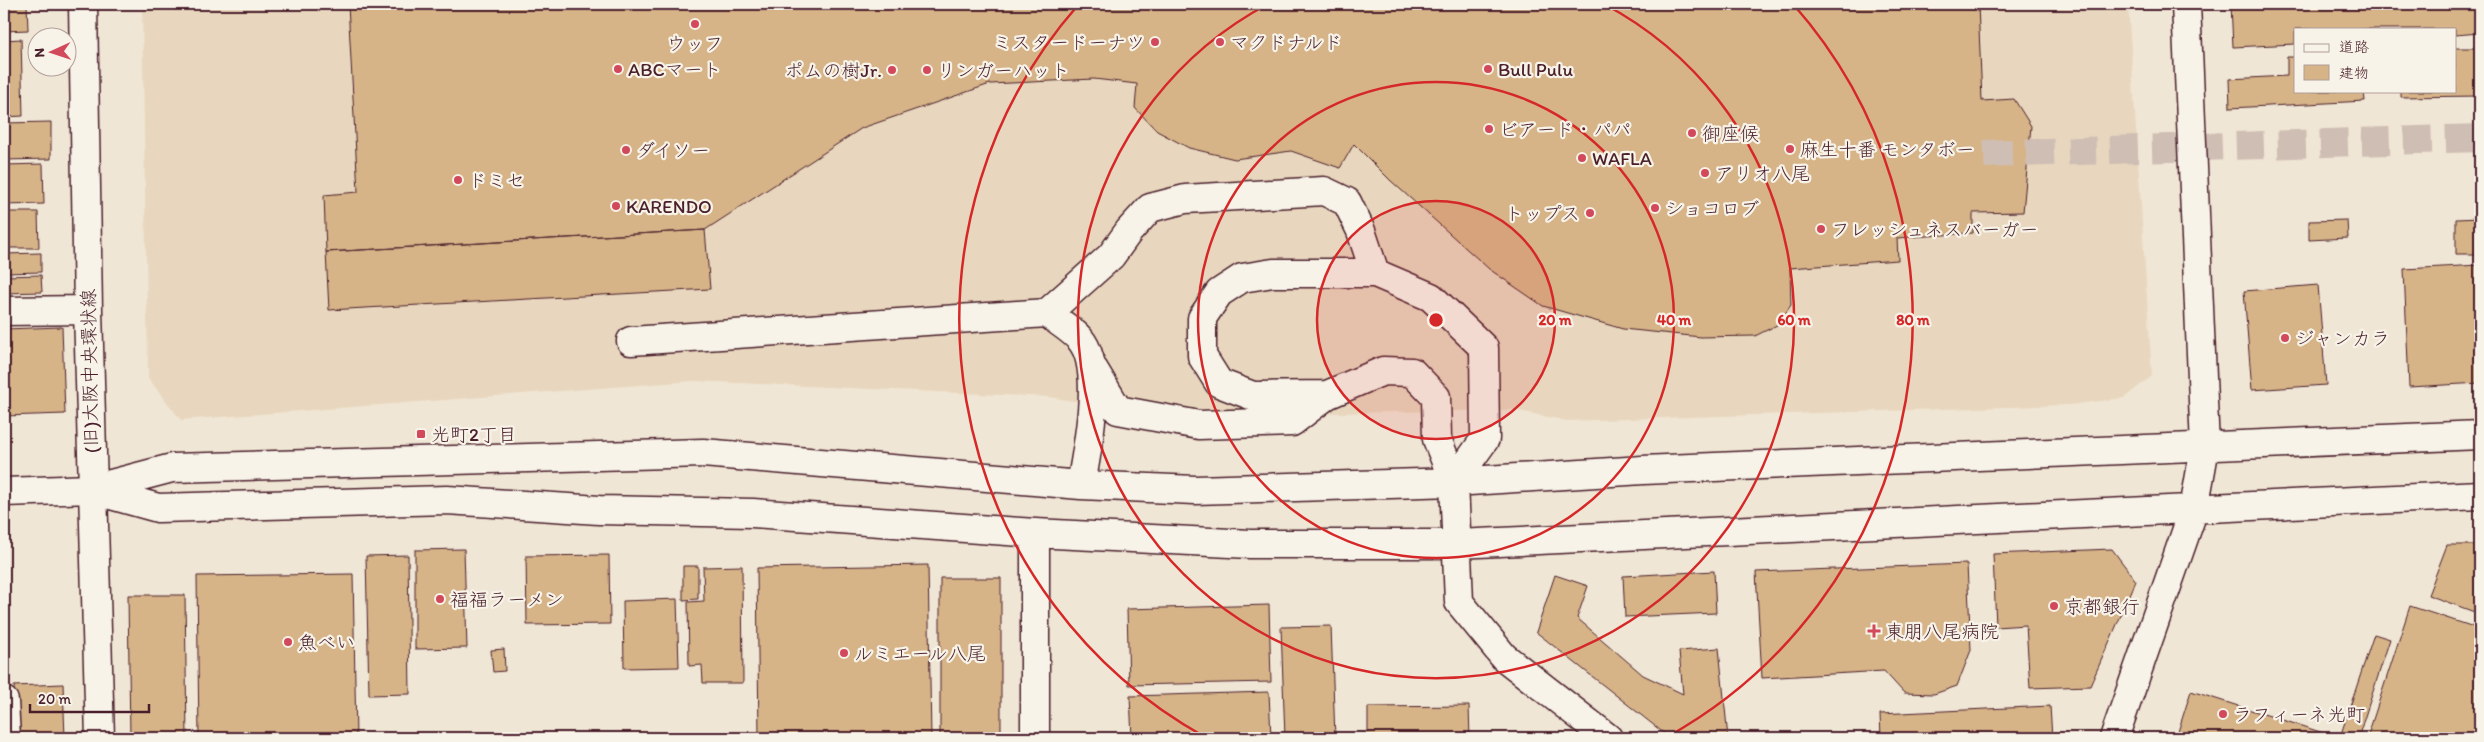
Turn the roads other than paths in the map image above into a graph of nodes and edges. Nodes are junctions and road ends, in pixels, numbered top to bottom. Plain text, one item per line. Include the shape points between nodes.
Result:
1 (83, 4) edge
2 (2186, 4) edge
3 (1375, 273) junction
4 (88, 310) junction
5 (4, 311) edge
6 (1047, 313) junction
7 (631, 341) dead end
8 (1094, 370) junction
9 (1327, 395) junction
10 (2480, 435) edge
11 (2205, 446) junction
12 (1454, 482) junction
13 (1081, 485) junction
14 (92, 489) junction
15 (4, 492) edge
16 (2480, 495) edge
17 (2194, 509) junction
18 (1034, 533) junction
19 (1457, 544) junction
20 (4, 701) edge
21 (6, 738) edge
22 (100, 738) edge
23 (1035, 738) edge
24 (1608, 738) edge
25 (2114, 738) edge

1 - 4 street, (旧)大阪中央環状線
2 - 11 street
3 - 6 street via 1347,202 1324,191 1185,199 1150,208 1112,256
3 - 9 street via 1273,273 1242,278 1219,294 1202,318 1202,356 1219,383 1252,396
3 - 12 street via 1432,297 1484,348 1485,439
4 - 5 street
4 - 14 street, (旧)大阪中央環状線
6 - 7 street
6 - 8 street via 1081,340
8 - 9 street via 1118,410 1199,425 1292,422
8 - 13 street
9 - 12 street via 1383,371 1412,372 1436,397 1437,439
10 - 11 street
11 - 12 street
11 - 17 street
12 - 13 street via 1195,490
12 - 19 street
13 - 14 street via 694,453 172,468
14 - 15 street
14 - 18 street via 158,508 447,500 599,510 753,513
14 - 22 street, (旧)大阪中央環状線
16 - 17 street
17 - 19 street
17 - 25 street
18 - 19 street via 1250,544
18 - 23 street
19 - 24 street via 1459,602 1504,657
20 - 21 street

